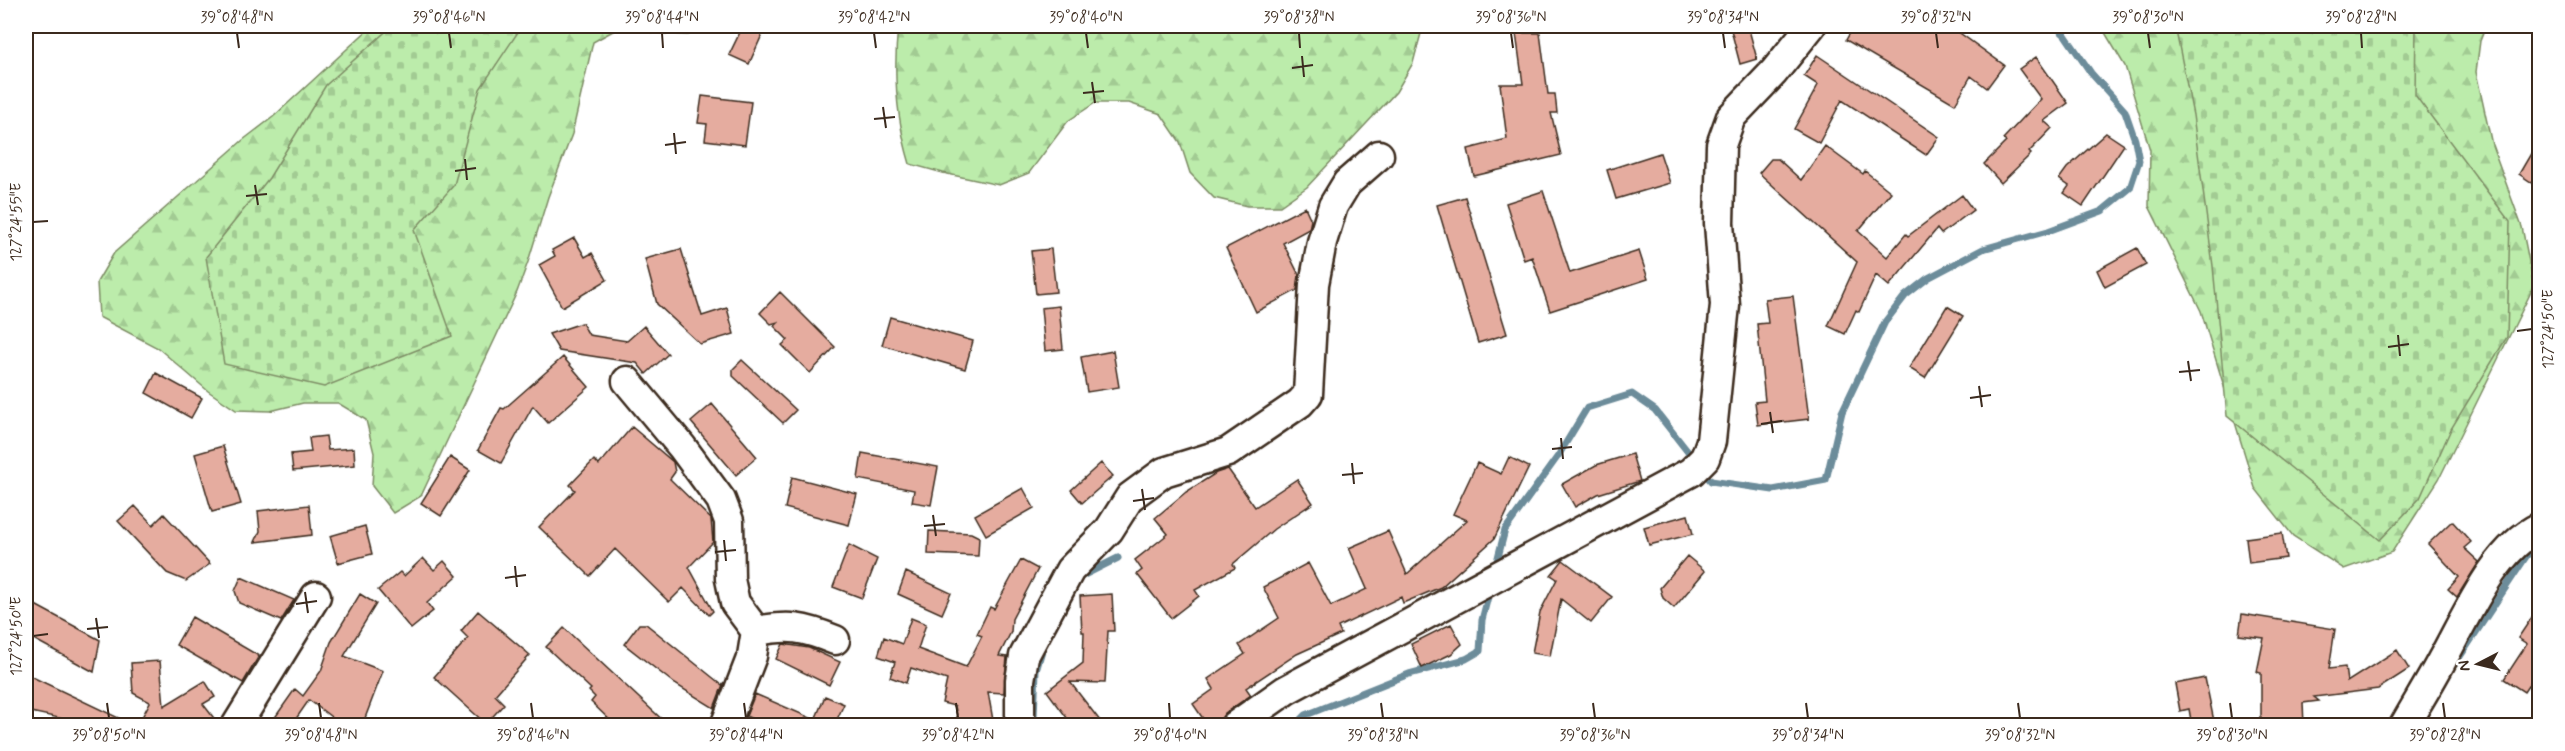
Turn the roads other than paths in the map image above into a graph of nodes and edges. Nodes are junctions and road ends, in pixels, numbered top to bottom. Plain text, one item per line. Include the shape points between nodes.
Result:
1 (1811, 26) edge
2 (1379, 155) dead end
3 (627, 381) dead end
4 (2540, 527) edge
5 (316, 596) dead end
6 (756, 631) junction
7 (835, 640) dead end
8 (237, 726) edge
9 (725, 726) edge
10 (1020, 726) edge
11 (1234, 726) edge
12 (2404, 726) edge

1 - 11 street via 1731,117 1721,145 1719,224 1725,305 1712,441 1698,465 1286,690
2 - 10 street via 1347,183 1333,206 1322,242 1314,285 1308,394 1228,452 1164,472 1130,497 1109,530 1070,570 1024,656
3 - 6 street via 721,500 729,521 730,579 735,603
4 - 12 street via 2514,546 2480,588
5 - 8 street
6 - 7 street via 785,626
6 - 9 street via 752,656

